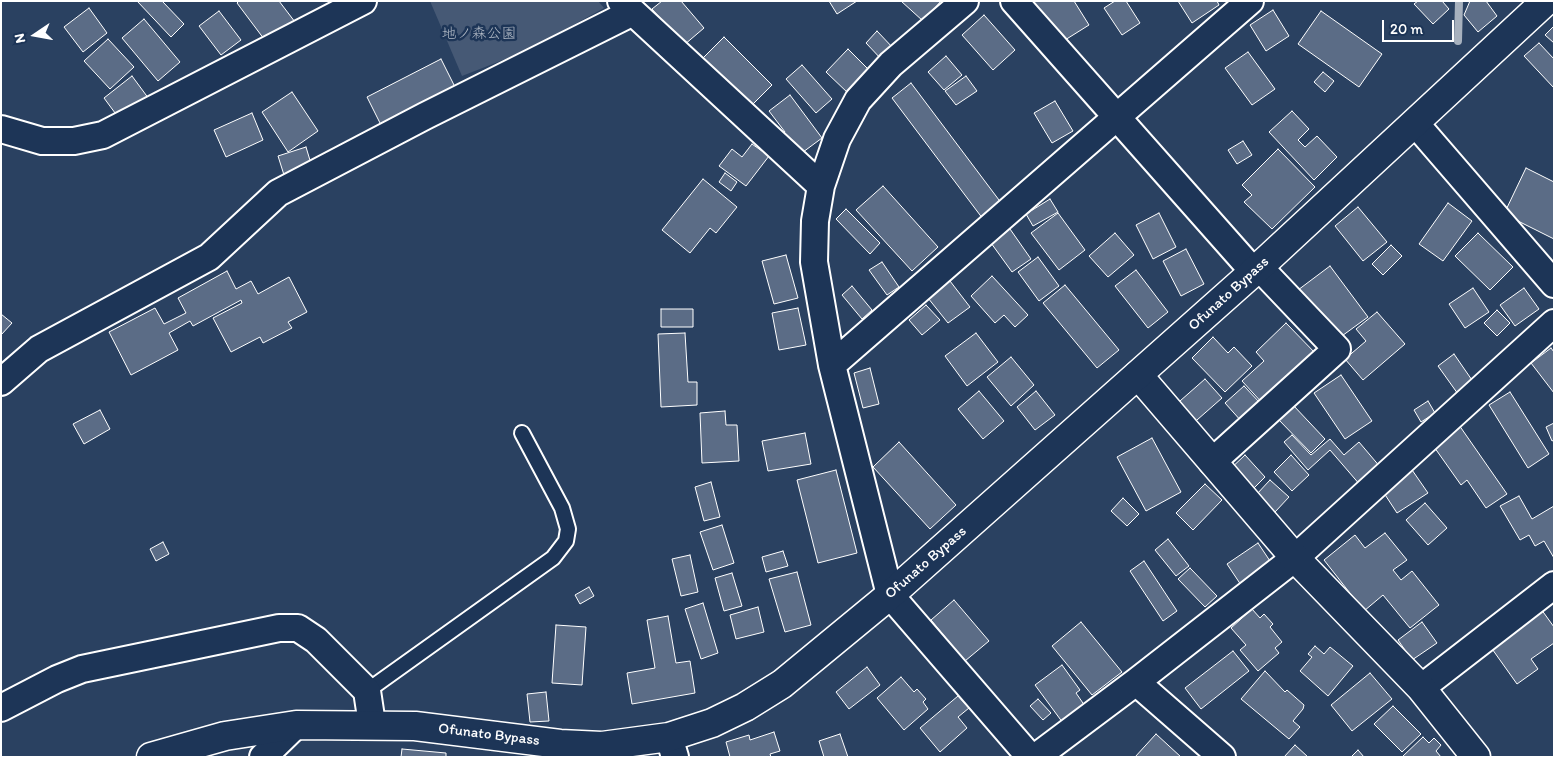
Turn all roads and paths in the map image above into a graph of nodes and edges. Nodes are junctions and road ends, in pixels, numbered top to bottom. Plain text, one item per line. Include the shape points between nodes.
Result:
1 (363, 1) edge
2 (965, 1) edge
3 (1014, 1) edge
4 (1250, 1) edge
5 (1546, 1) edge
6 (627, 6) edge
7 (1117, 117) junction
8 (1415, 123) junction
9 (1, 129) edge
10 (821, 186) junction
11 (1257, 269) junction
12 (1554, 284) edge
13 (1554, 323) edge
14 (832, 365) junction
15 (1138, 375) junction
16 (1, 382) edge
17 (522, 433) dead end
18 (1212, 462) junction
19 (1295, 558) junction
20 (1554, 585) edge
21 (890, 594) junction
22 (1136, 682) junction
23 (1421, 688) junction
24 (367, 691) junction
25 (1, 708) edge
26 (372, 724) junction
27 (296, 725) junction
28 (672, 747) edge
29 (1471, 755) edge
30 (151, 757) edge
31 (263, 757) edge
32 (1030, 757) edge
33 (1036, 757) edge
34 (1222, 757) edge

1 - 9 street via 103,135 74,141 42,140
2 - 10 street via 891,64 858,100 837,139
3 - 7 street
4 - 7 street
5 - 8 main road, Ofunato Bypass
6 - 10 street
6 - 16 street via 278,193 209,257 39,348
7 - 11 street
7 - 14 street
8 - 11 main road, Ofunato Bypass
8 - 12 street
10 - 14 street via 815,221 814,262
11 - 15 main road, Ofunato Bypass
11 - 18 street via 1336,349
13 - 19 street
14 - 21 street
15 - 18 main road
15 - 21 main road, Ofunato Bypass
17 - 24 lane via 562,508 568,530 566,541 553,558
18 - 19 main road
19 - 22 street
19 - 23 main road
20 - 23 street
21 - 28 main road, Ofunato Bypass via 782,684
21 - 32 street
22 - 33 street
22 - 34 street
23 - 29 main road
24 - 25 street via 316,640 298,628 279,628 82,668
24 - 26 street
26 - 27 main road, Ofunato Bypass
26 - 28 main road, Ofunato Bypass via 585,745
27 - 30 main road, Ofunato Bypass via 225,736
27 - 31 street

